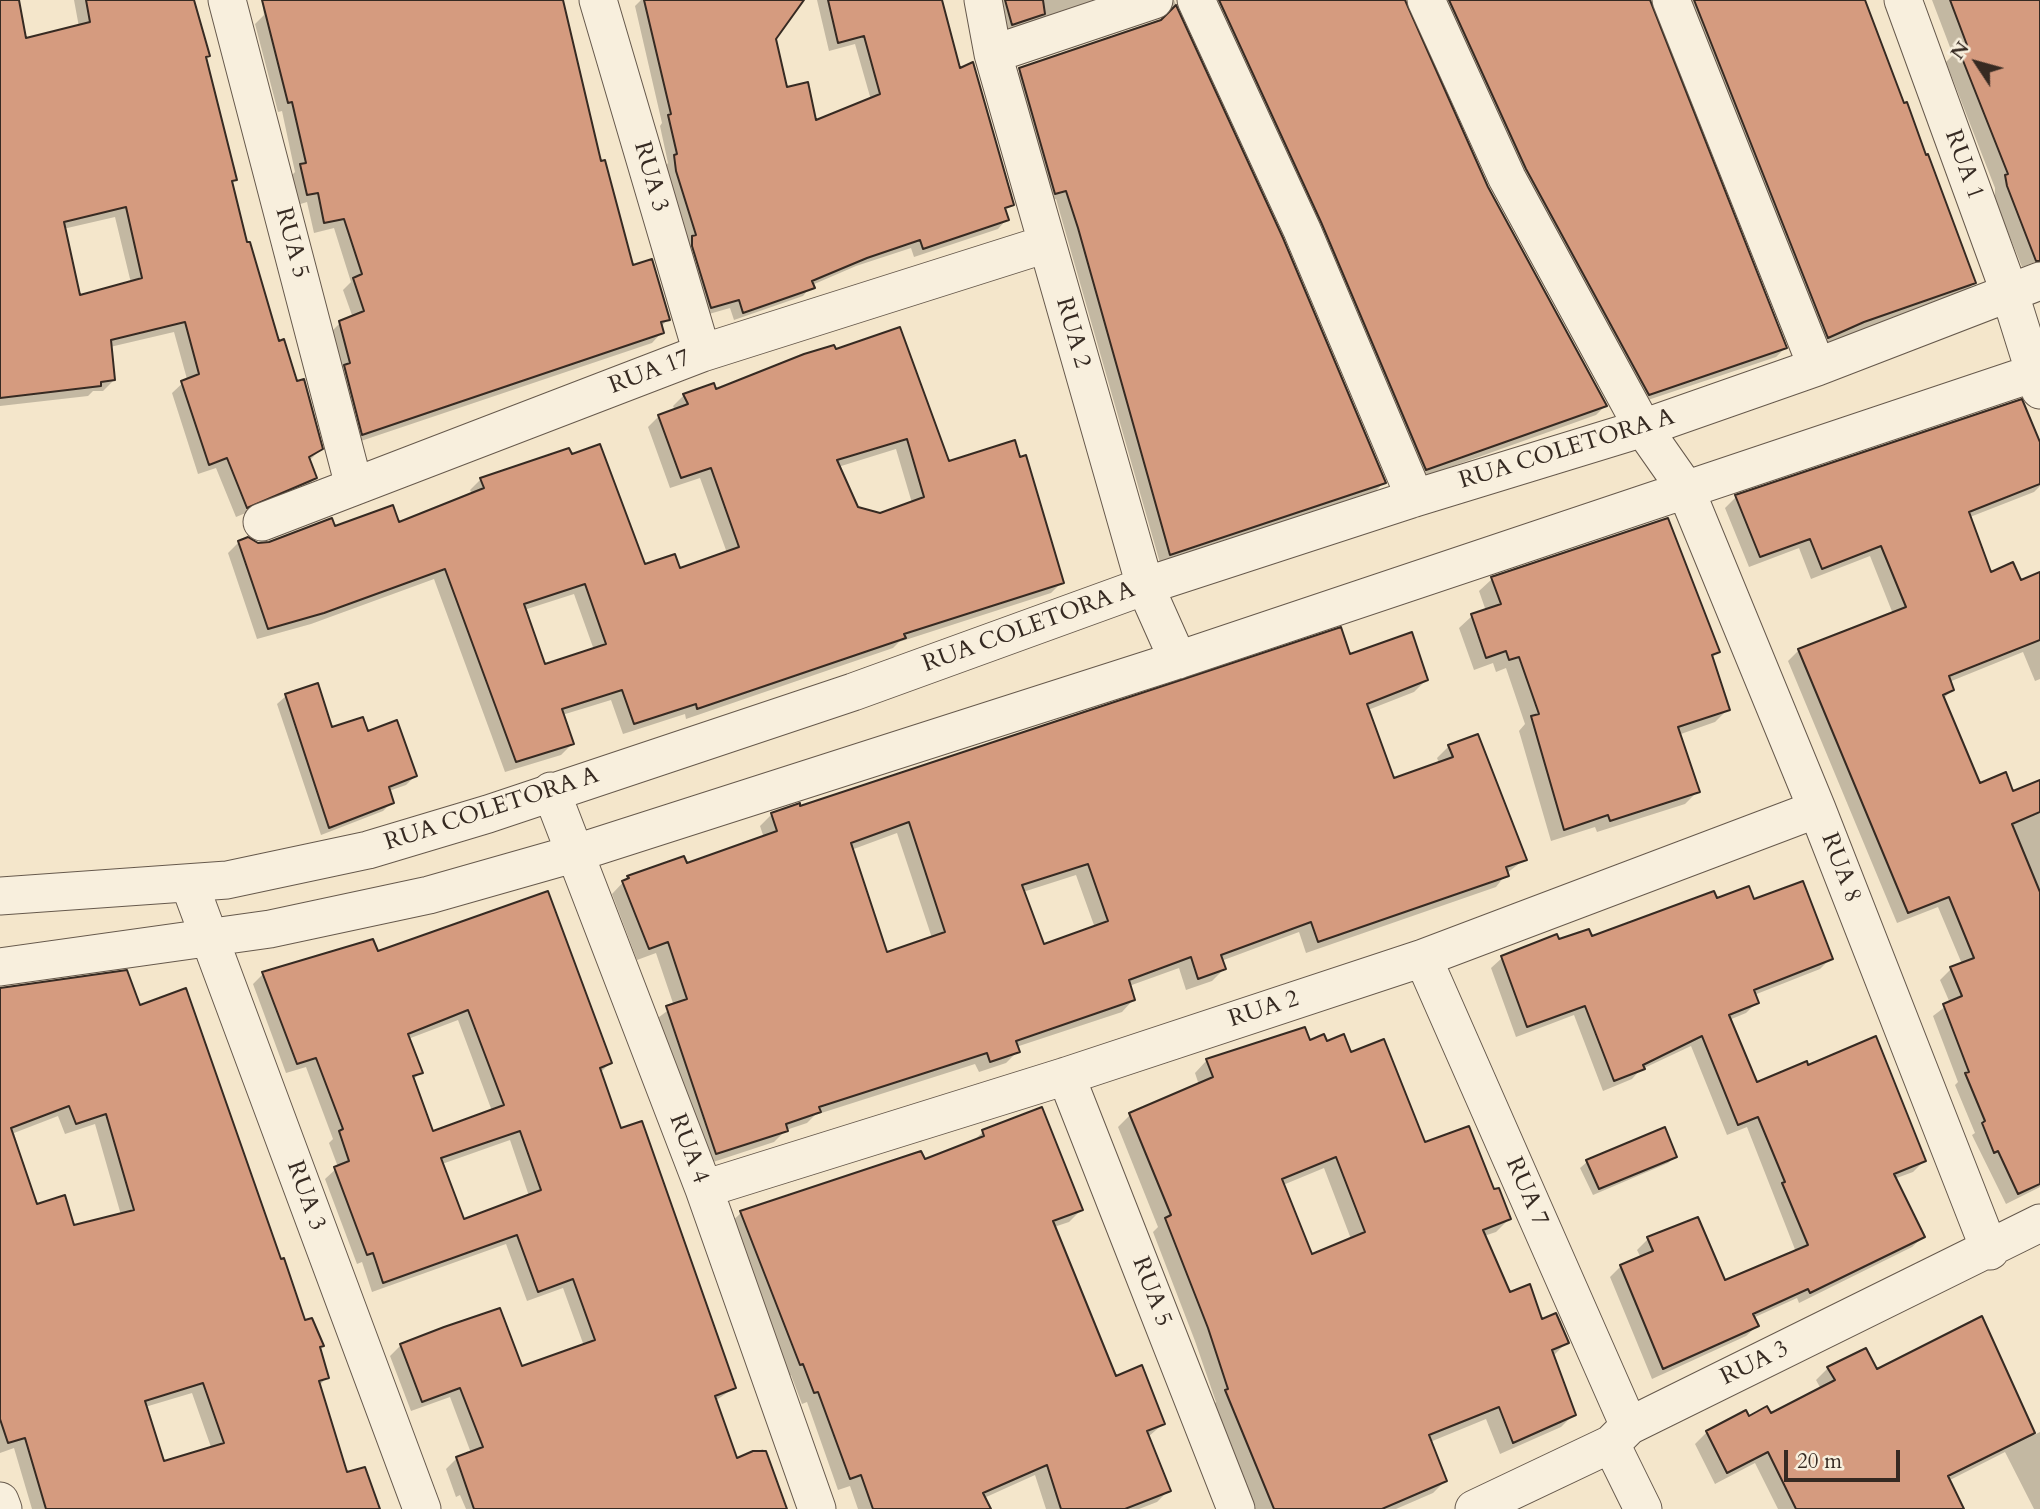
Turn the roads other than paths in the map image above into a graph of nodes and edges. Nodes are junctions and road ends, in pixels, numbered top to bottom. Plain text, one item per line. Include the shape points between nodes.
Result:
1 (227, 0) edge
2 (598, 0) edge
3 (983, 0) edge
4 (1154, 0) edge
5 (1196, 0) edge
6 (1426, 0) edge
7 (1671, 0) edge
8 (1903, 0) edge
9 (993, 54) junction
10 (1046, 244) junction
11 (2024, 286) edge
12 (702, 354) junction
13 (1817, 367) junction
14 (2038, 378) edge
15 (1643, 428) junction
16 (354, 486) junction
17 (1685, 488) junction
18 (1415, 498) junction
19 (262, 522) dead end
20 (1144, 586) junction
21 (1178, 660) junction
22 (551, 791) junction
23 (1817, 809) junction
24 (573, 854) junction
25 (189, 883) junction
26 (0, 896) edge
27 (208, 939) junction
28 (1423, 958) junction
29 (0, 967) edge
30 (1066, 1076) junction
31 (704, 1189) junction
32 (2040, 1223) edge
33 (1990, 1251) junction
34 (1620, 1435) junction
35 (0, 1501) edge
36 (3, 1509) edge
37 (422, 1509) edge
38 (817, 1509) edge
39 (1236, 1509) edge
40 (1474, 1509) edge
41 (1643, 1509) edge

1 - 16 street, RUA 5
2 - 12 street, RUA 3
3 - 9 street, RUA 2
4 - 9 street
5 - 18 street via 1302,230
6 - 15 street, RUA 8 via 1507,178
7 - 13 street
8 - 11 street, RUA 1
9 - 10 street, RUA 2
10 - 12 street, RUA 17
10 - 20 street, RUA 2
11 - 13 street, RUA COLETORA A
11 - 14 street, RUA 1
12 - 16 street, RUA 17
13 - 15 street, RUA COLETORA A
14 - 17 street
15 - 17 street, RUA 8
15 - 18 street, RUA COLETORA A
16 - 19 street, RUA 17
17 - 21 street
17 - 23 street, RUA 8
18 - 20 street, RUA COLETORA A
20 - 21 street, RUA 2
20 - 22 street, RUA COLETORA A via 853,692
21 - 24 street
22 - 24 street, RUA 4
22 - 25 street, RUA COLETORA A via 368,850 227,880
23 - 28 street, RUA 2
23 - 33 street, RUA 8
24 - 27 street via 429,895
24 - 31 street, RUA 4
25 - 26 street, RUA COLETORA A
25 - 27 street, RUA 3
27 - 29 street
27 - 37 street, RUA 3
28 - 30 street, RUA 2
28 - 34 street, RUA 7
30 - 31 street, RUA 2
30 - 39 street, RUA 5
31 - 38 street, RUA 4
32 - 33 street, RUA 3
33 - 34 street, RUA 3
34 - 40 street, RUA 3
34 - 41 street, RUA 7
35 - 36 street

